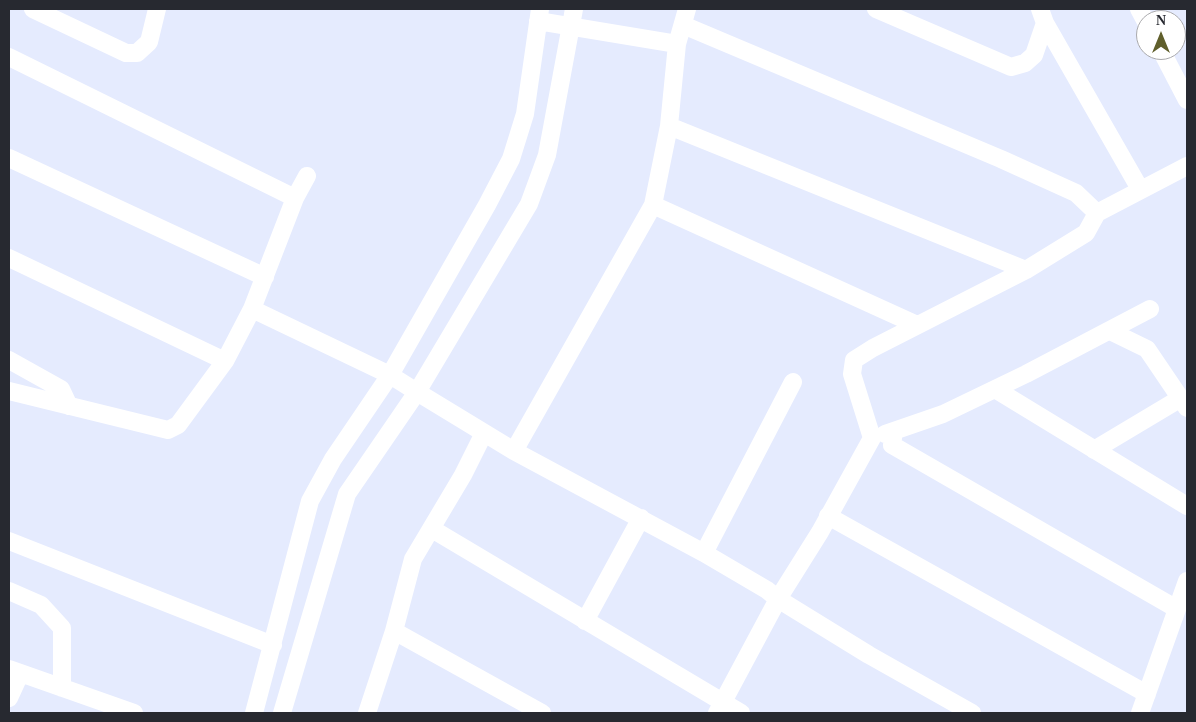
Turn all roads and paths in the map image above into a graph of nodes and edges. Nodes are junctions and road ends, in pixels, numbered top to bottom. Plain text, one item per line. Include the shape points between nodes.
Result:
1 (33, 9) edge
2 (157, 9) edge
3 (574, 9) edge
4 (876, 9) edge
5 (539, 15) edge
6 (1043, 16) edge
7 (685, 17) edge
8 (570, 28) junction
9 (677, 44) junction
10 (9, 57) edge
11 (1166, 60) edge
12 (1187, 100) edge
13 (669, 126) junction
14 (9, 158) edge
15 (1187, 166) edge
16 (307, 176) dead end
17 (1140, 189) junction
18 (295, 198) junction
19 (653, 205) junction
20 (1096, 213) junction
21 (9, 258) edge
22 (1026, 270) junction
23 (265, 277) junction
24 (252, 309) junction
25 (1150, 309) dead end
26 (917, 325) junction
27 (1110, 330) junction
28 (9, 360) edge
29 (225, 361) junction
30 (390, 375) junction
31 (794, 382) dead end
32 (995, 389) junction
33 (9, 391) edge
34 (417, 392) junction
35 (1184, 403) edge
36 (69, 406) junction
37 (894, 431) junction
38 (484, 433) junction
39 (872, 438) junction
40 (1094, 450) junction
41 (514, 451) junction
42 (1187, 506) edge
43 (828, 516) junction
44 (641, 518) junction
45 (432, 528) junction
46 (9, 541) edge
47 (704, 553) junction
48 (1187, 581) edge
49 (9, 591) edge
50 (778, 599) junction
51 (1178, 609) junction
52 (585, 621) junction
53 (394, 631) junction
54 (273, 644) junction
55 (15, 671) edge
56 (62, 688) junction
57 (1147, 694) junction
58 (9, 698) edge
59 (720, 708) edge
60 (134, 713) edge
61 (254, 713) edge
62 (282, 713) edge
63 (366, 713) edge
64 (542, 713) edge
65 (741, 713) edge
66 (972, 713) edge
67 (1140, 713) edge

1 - 2 street via 126,53 137,53 148,42
3 - 8 street
4 - 6 street via 1011,67 1025,63 1034,55
5 - 8 street
5 - 30 street via 525,114 511,159
6 - 17 street
7 - 9 street
7 - 20 street via 1076,193
8 - 9 street
8 - 34 street via 548,155 529,204
9 - 13 street
10 - 18 street
11 - 12 street
13 - 19 street
13 - 22 street
14 - 23 street
15 - 17 street
16 - 18 street
17 - 20 street
18 - 23 street
19 - 26 street
19 - 41 street
20 - 22 street via 1086,233
21 - 29 street
22 - 26 street
23 - 24 street
24 - 29 street
24 - 30 street
25 - 27 street
26 - 39 street via 854,360 852,374
27 - 32 street
27 - 35 street via 1147,349
28 - 36 street via 61,390
29 - 36 street via 185,418 168,430
30 - 34 street
30 - 54 street via 333,459 310,501
31 - 47 street
32 - 37 street via 943,414
32 - 40 street
33 - 36 street
34 - 38 street
34 - 62 street via 347,494
35 - 40 street
37 - 39 street
37 - 51 street via 892,445
38 - 41 street
38 - 45 street
39 - 43 street
40 - 42 street
41 - 44 street
43 - 50 street
43 - 57 street
44 - 47 street
44 - 52 street
45 - 52 street
45 - 53 street via 413,559
46 - 54 street
47 - 50 street
48 - 51 street
49 - 56 street via 41,605 62,628
50 - 59 street
50 - 66 street
51 - 57 street
52 - 59 street
53 - 63 street
53 - 64 street
54 - 61 street
55 - 56 street
55 - 58 street
56 - 60 street
57 - 67 street
59 - 65 street

